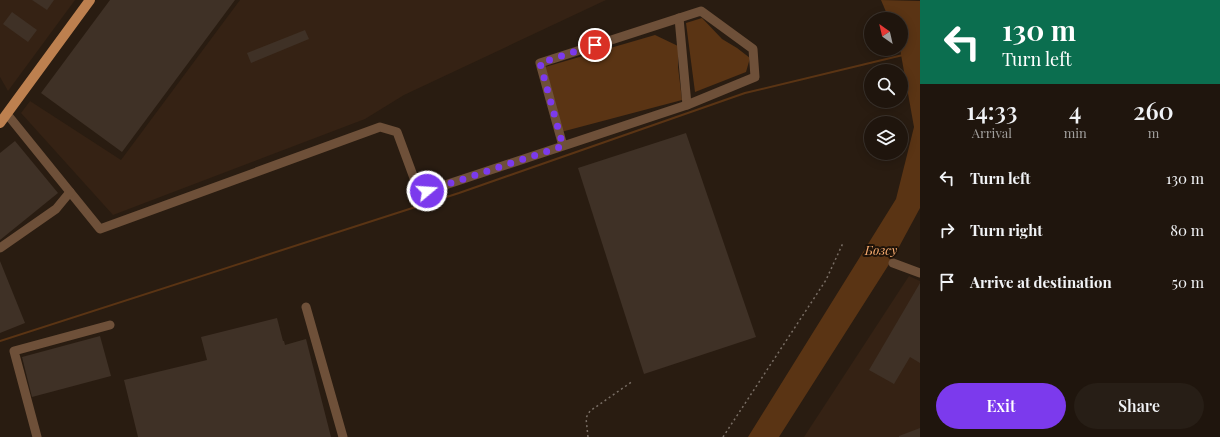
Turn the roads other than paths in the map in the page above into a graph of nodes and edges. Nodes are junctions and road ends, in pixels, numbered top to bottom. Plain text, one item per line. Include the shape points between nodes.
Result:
1 (90, 0) edge
2 (679, 18) junction
3 (687, 105) junction
4 (7, 114) junction
5 (0, 123) edge
6 (563, 146) junction
7 (70, 192) junction
8 (0, 248) edge
9 (893, 263) dead end
10 (920, 273) edge
11 (306, 307) dead end
12 (110, 325) dead end
13 (37, 437) edge
14 (343, 437) edge

1 - 4 main road
2 - 3 lane
2 - 3 lane via 701,11 753,49 755,78
2 - 6 lane via 540,63
3 - 6 lane
4 - 5 main road
4 - 7 lane
6 - 7 lane via 427,191 418,189 397,132 380,127 100,229
7 - 8 lane via 56,209
9 - 10 lane
11 - 14 lane
12 - 13 lane via 14,352

